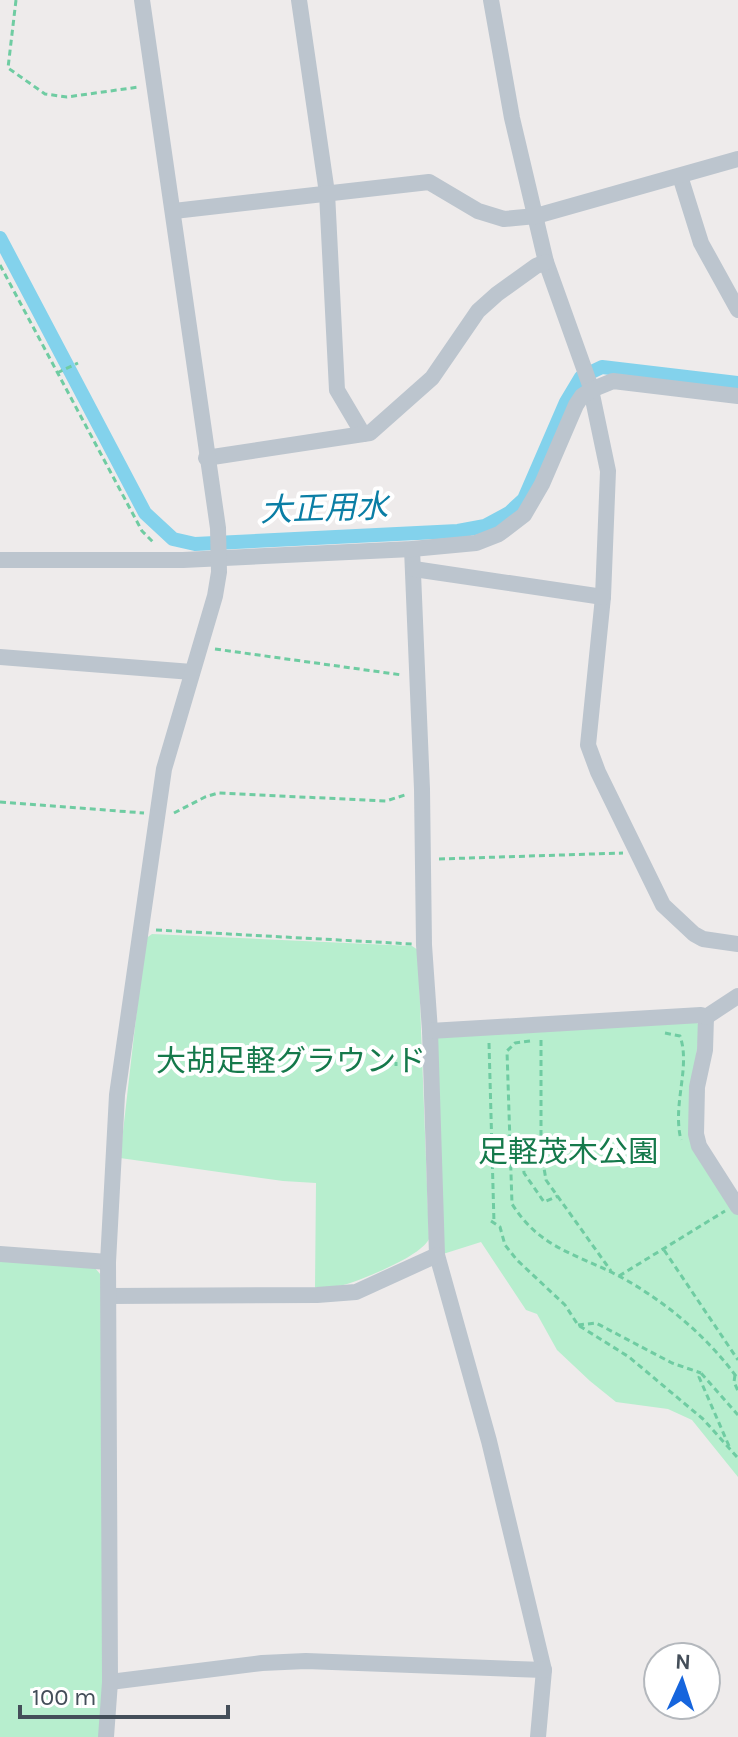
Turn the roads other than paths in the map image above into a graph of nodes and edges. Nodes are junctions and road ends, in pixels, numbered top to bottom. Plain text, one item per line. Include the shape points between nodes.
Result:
1 (142, 0) edge
2 (299, 0) edge
3 (491, 0) edge
4 (738, 159) edge
5 (680, 176) junction
6 (327, 193) junction
7 (174, 211) junction
8 (536, 216) junction
9 (546, 262) junction
10 (738, 310) edge
11 (590, 387) junction
12 (738, 396) edge
13 (363, 434) junction
14 (206, 458) junction
15 (412, 549) junction
16 (218, 555) junction
17 (0, 560) edge
18 (414, 569) junction
19 (603, 597) junction
20 (0, 657) edge
21 (192, 672) junction
22 (738, 944) edge
23 (738, 996) edge
24 (706, 1017) junction
25 (430, 1031) junction
26 (733, 1212) edge
27 (0, 1254) edge
28 (437, 1255) junction
29 (108, 1262) junction
30 (109, 1296) junction
31 (544, 1670) junction
32 (110, 1682) junction
33 (106, 1737) edge
34 (538, 1737) edge

1 - 7 street
2 - 6 street
3 - 8 street
4 - 5 street
5 - 8 street
5 - 10 street via 701,243
6 - 7 street
6 - 8 street via 429,182 478,211 504,219
6 - 13 street via 337,390
7 - 14 street
8 - 9 street
9 - 11 street
9 - 13 street via 497,294 467,324 432,378
11 - 12 street via 621,381
11 - 15 street via 576,405 524,515 476,543
11 - 19 street via 608,471
13 - 14 street
14 - 16 street
15 - 16 street
15 - 18 street
16 - 17 street via 183,560
16 - 21 street via 218,584
18 - 19 street
18 - 25 street via 422,789 421,996
19 - 22 street via 588,745 598,772 663,905 703,939
20 - 21 street
21 - 29 street via 155,816 117,1095
23 - 24 street
24 - 25 street
24 - 26 street via 696,1134
25 - 28 street
27 - 29 street
28 - 30 street via 356,1292
28 - 31 street
29 - 30 street
30 - 32 street
31 - 32 street via 306,1661
31 - 34 street
32 - 33 street

